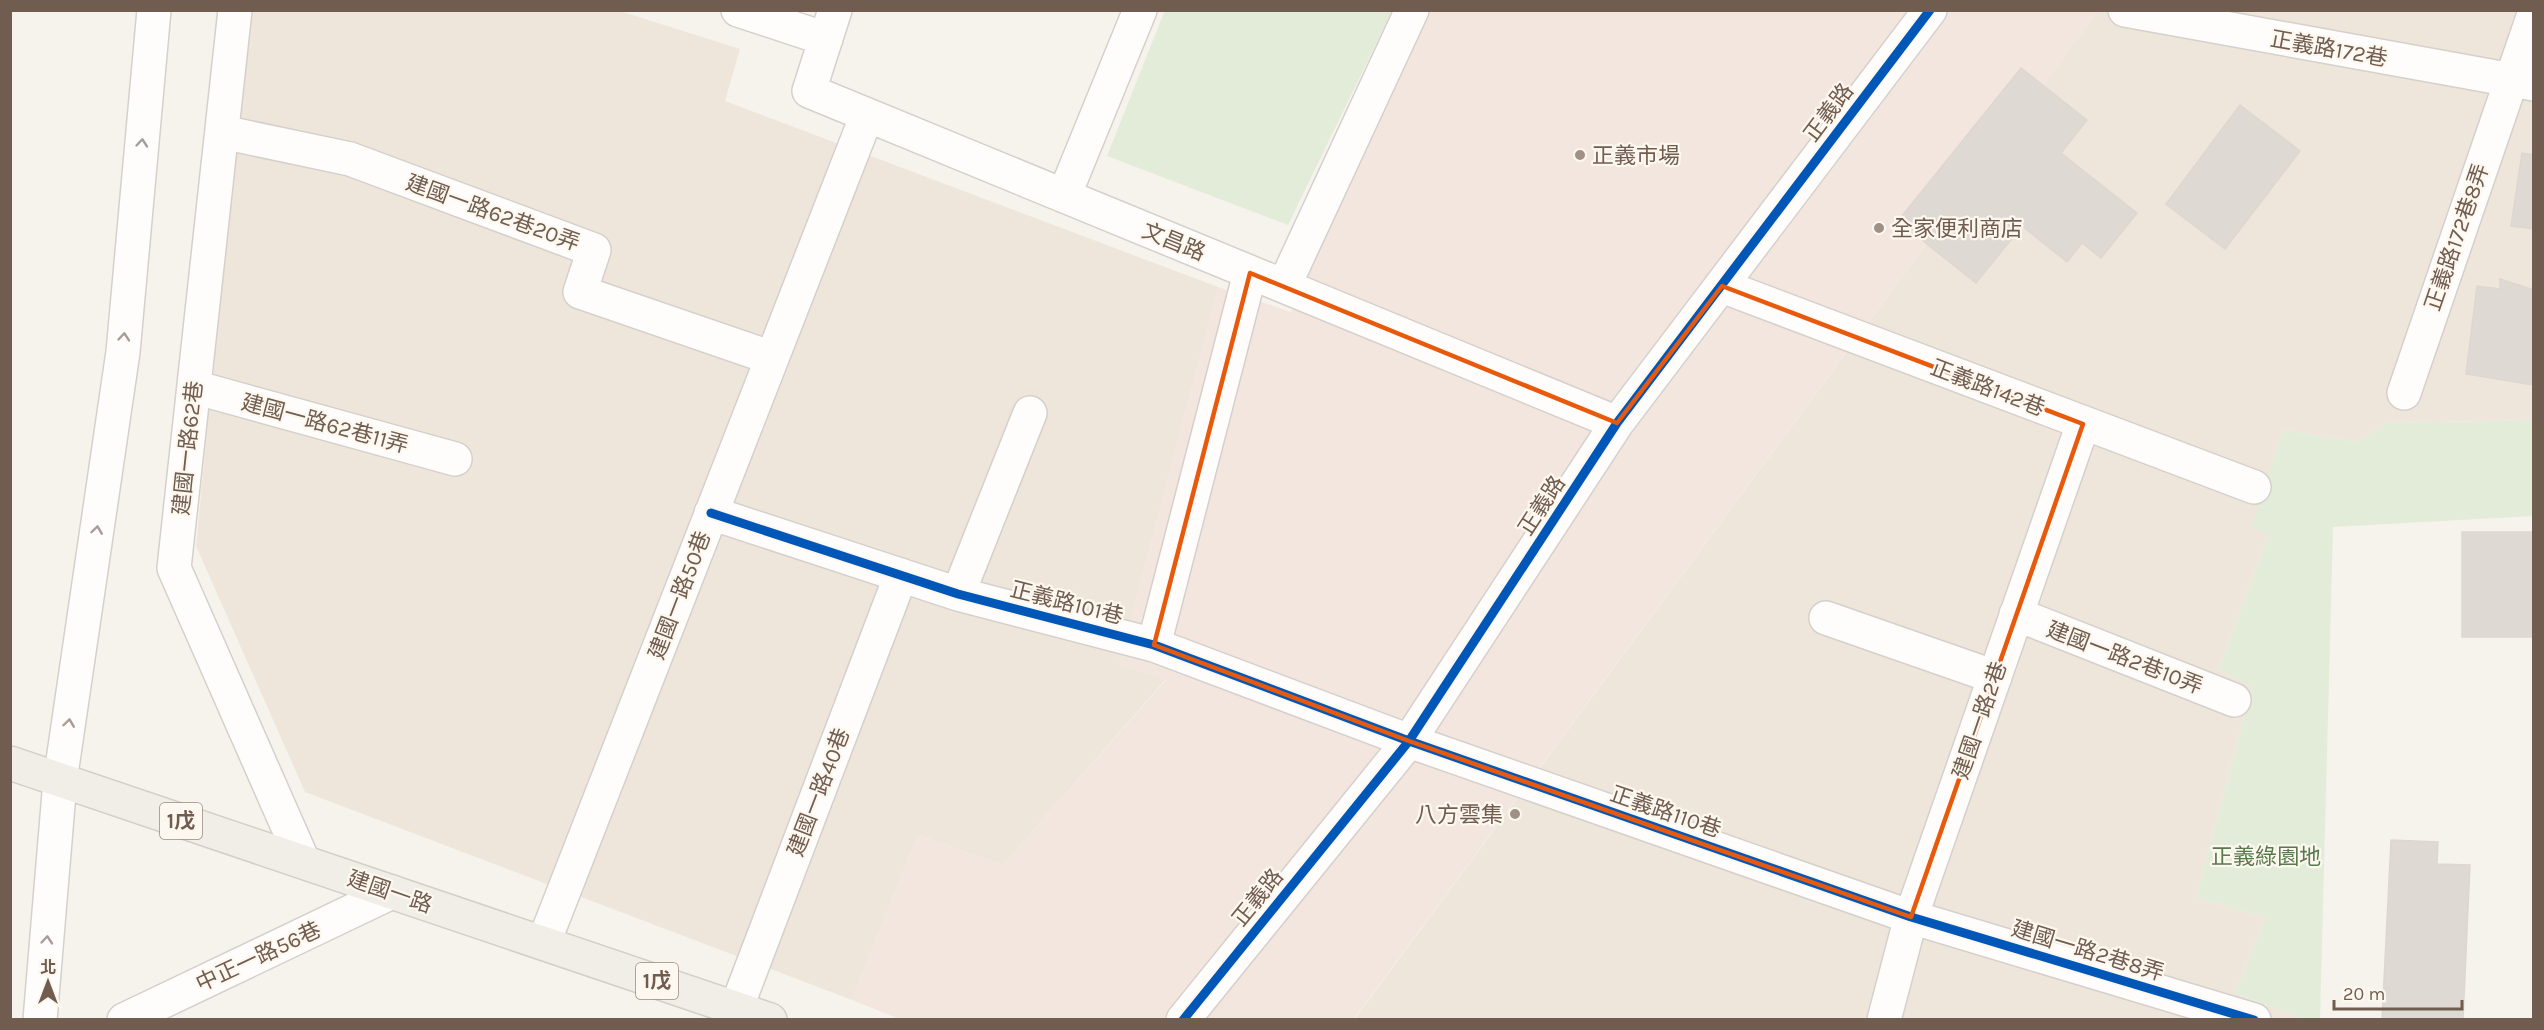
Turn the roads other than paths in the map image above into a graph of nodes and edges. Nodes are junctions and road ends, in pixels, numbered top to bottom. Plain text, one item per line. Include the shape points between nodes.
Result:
1 (154, 10) edge
2 (235, 10) edge
3 (738, 10) edge
4 (1140, 10) edge
5 (1412, 10) edge
6 (2125, 10) edge
7 (1918, 13) edge
8 (2534, 14) edge
9 (831, 25) edge
10 (2521, 82) edge
11 (867, 115) junction
12 (222, 132) junction
13 (1064, 196) junction
14 (1250, 273) junction
15 (1284, 286) junction
16 (1722, 286) junction
17 (772, 358) junction
18 (194, 387) junction
19 (2404, 393) dead end
20 (1030, 413) dead end
21 (1617, 423) junction
22 (2083, 424) junction
23 (455, 459) dead end
24 (2254, 487) dead end
25 (711, 513) junction
26 (901, 575) junction
27 (958, 594) junction
28 (2016, 614) junction
29 (1826, 618) dead end
30 (1154, 645) junction
31 (1995, 676) junction
32 (2234, 700) dead end
33 (1409, 741) junction
34 (10, 763) edge
35 (60, 781) junction
36 (303, 861) junction
37 (392, 892) junction
38 (1911, 917) junction
39 (544, 942) junction
40 (736, 1009) junction
41 (40, 1020) edge
42 (124, 1020) edge
43 (770, 1020) edge
44 (1183, 1020) edge
45 (1884, 1020) edge
46 (2254, 1020) edge

35 -> 1 street via 123,352
2 - 12 street, 建國一路62巷
3 - 9 street
4 - 13 street
5 - 15 street
6 - 10 street, 正義路172巷
7 - 16 street, 正義路
8 - 10 street, 正義路172巷8弄
9 - 11 street, 文昌路 via 809,91
10 - 19 street, 正義路172巷8弄
11 - 13 street, 文昌路
11 - 17 street, 建國一路50巷
12 - 17 street, 建國一路62巷20弄 via 350,159 594,250 580,292
12 - 18 street, 建國一路62巷
13 - 14 street, 文昌路
14 - 15 street, 文昌路
14 - 30 street
15 - 21 street, 文昌路
16 - 21 street, 正義路
16 - 22 street, 正義路142巷
17 - 25 street, 建國一路50巷
18 - 23 street, 建國一路62巷11弄
18 - 36 street, 建國一路62巷 via 174,568
20 - 27 street
21 - 33 street, 正義路
22 - 24 street, 正義路142巷
22 - 28 street, 建國一路2巷
25 - 26 street, 正義路101巷
25 - 39 street, 建國一路50巷
26 - 27 street, 正義路101巷
26 - 40 street, 建國一路40巷
27 - 30 street, 正義路101巷
28 - 31 street, 建國一路2巷
28 - 32 street, 建國一路2巷10弄
29 - 31 street
30 - 33 street, 正義路101巷
31 - 38 street, 建國一路2巷
33 - 38 street, 正義路110巷
33 - 44 street, 正義路
34 - 35 main road, 建國一路 / 1戊
35 - 36 main road, 建國一路 / 1戊
41 -> 35 street
36 - 37 main road, 建國一路 / 1戊
37 - 39 main road, 建國一路 / 1戊
37 - 42 street, 中正一路56巷
38 - 45 street, 建國一路2巷
38 - 46 street, 建國一路2巷8弄
39 - 40 main road, 建國一路 / 1戊
40 - 43 main road, 建國一路 / 1戊

